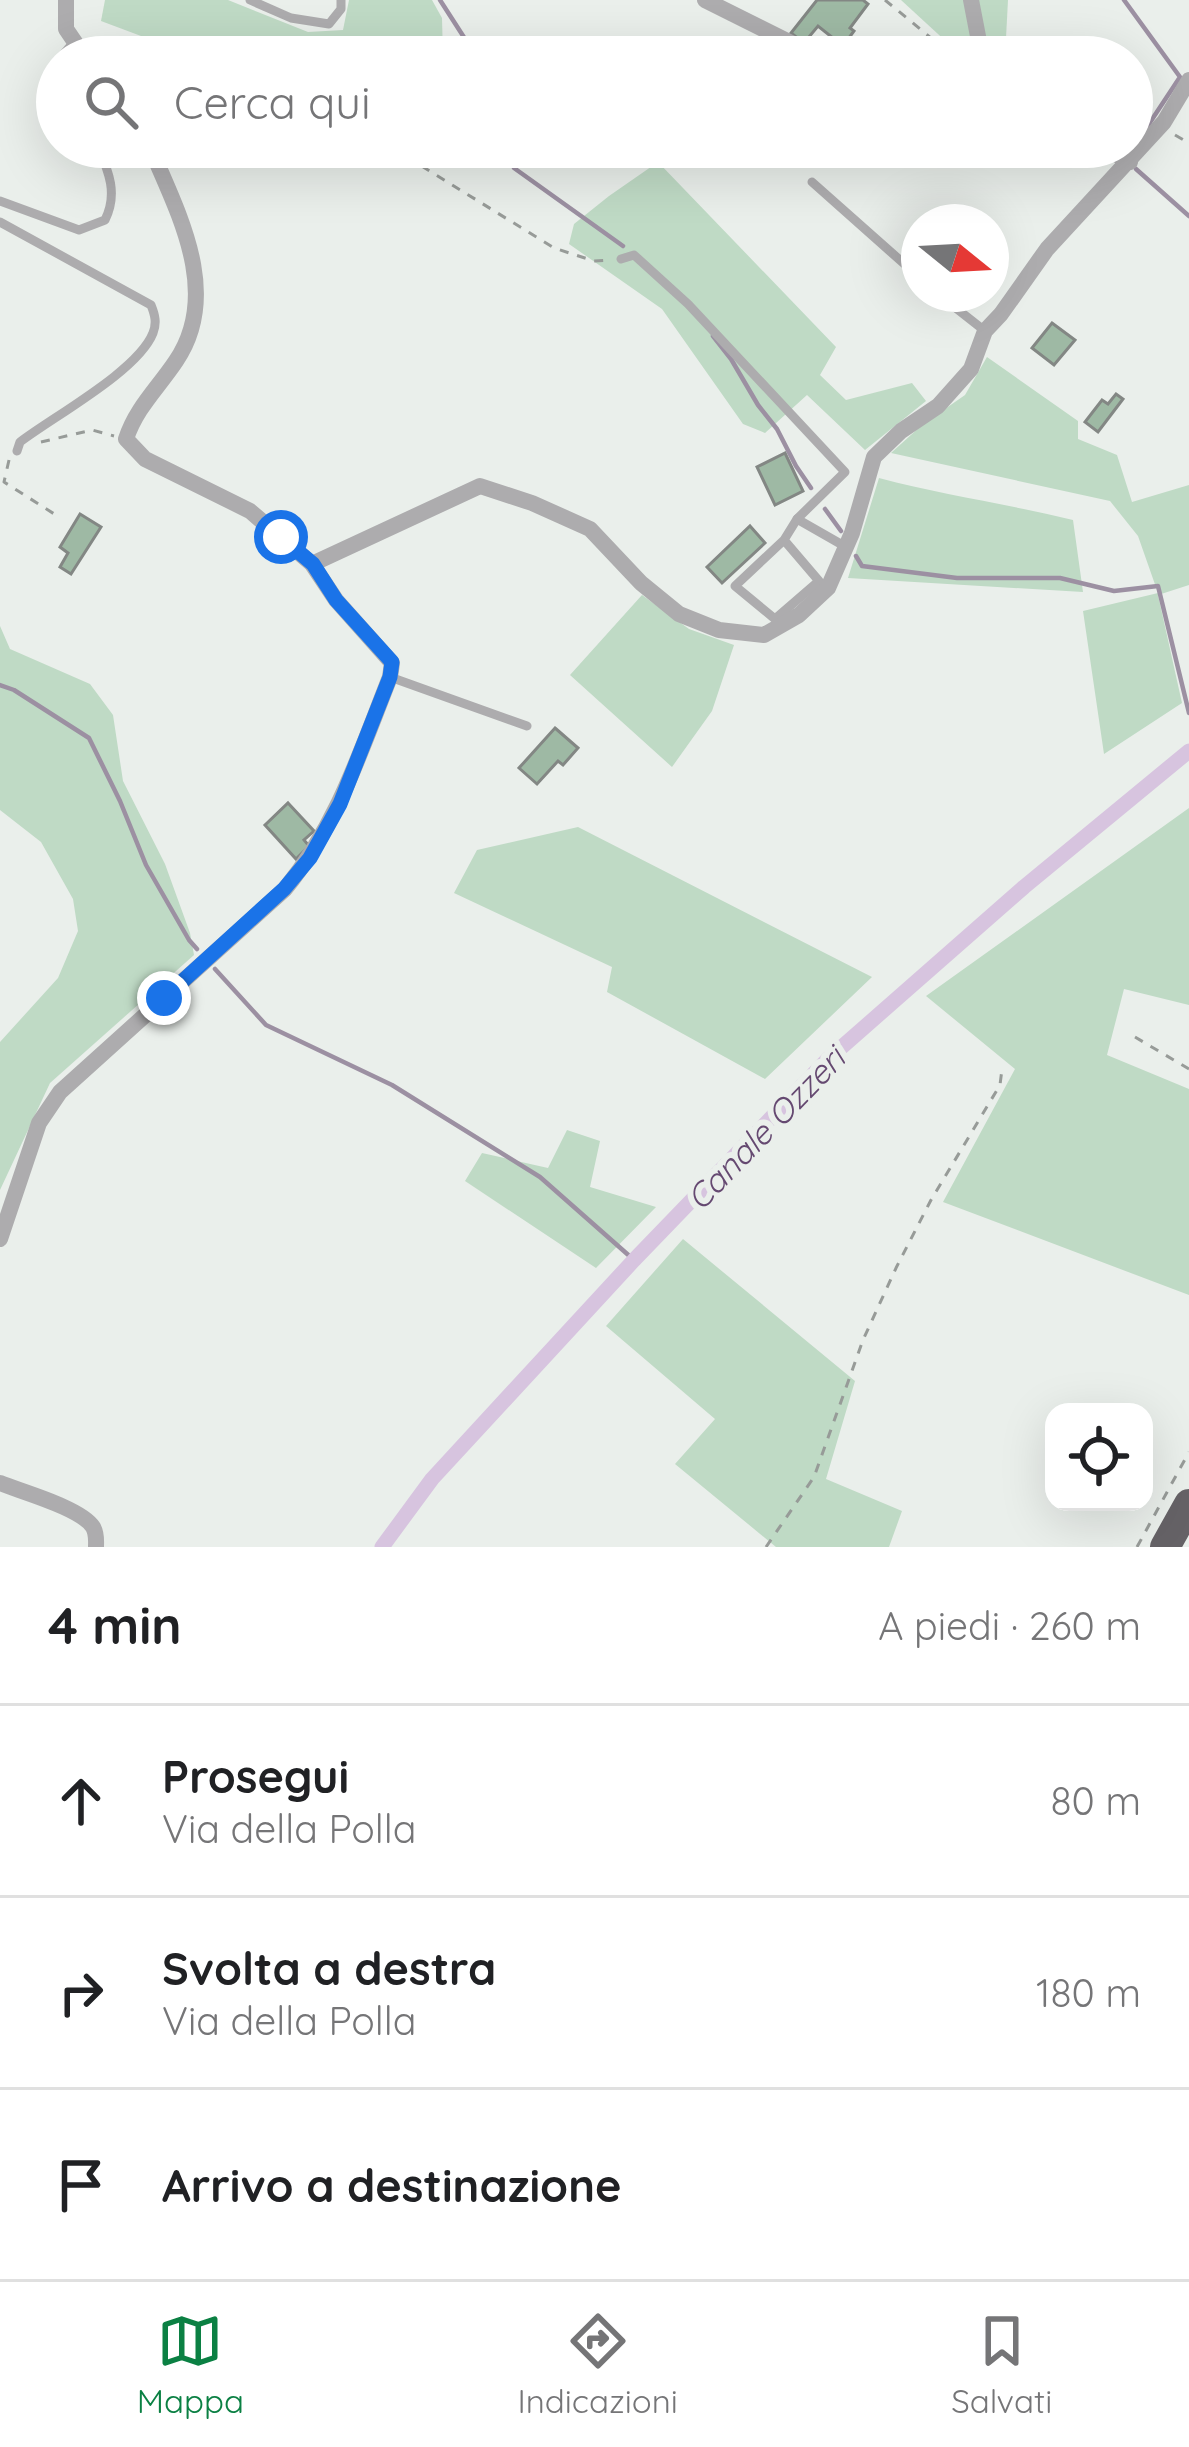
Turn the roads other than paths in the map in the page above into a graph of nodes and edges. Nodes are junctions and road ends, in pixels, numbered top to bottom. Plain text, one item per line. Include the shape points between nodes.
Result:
1 (65, 0) edge
2 (250, 0) edge
3 (340, 0) edge
4 (705, 0) edge
5 (971, 0) edge
6 (71, 36) edge
7 (777, 36) edge
8 (978, 36) edge
9 (1189, 80) edge
10 (1153, 136) edge
11 (107, 168) edge
12 (159, 168) edge
13 (1124, 168) edge
14 (812, 182) dead end
15 (0, 201) edge
16 (0, 222) edge
17 (621, 259) road end
18 (901, 261) edge
19 (961, 312) edge
20 (985, 331) junction
21 (17, 451) road end
22 (797, 520) junction
23 (784, 540) junction
24 (846, 548) junction
25 (313, 564) junction
26 (390, 677) junction
27 (527, 726) dead end
28 (0, 1239) edge
29 (0, 1483) edge
30 (1189, 1504) edge
31 (96, 1547) edge
32 (1166, 1547) edge

1 - 6 street
2 - 3 lane via 329,24
4 - 7 street
5 - 8 street
9 - 10 street
11 - 15 lane via 113,203 105,220 79,230
12 - 25 street via 188,237 198,302 178,359 126,440 145,459 250,511
13 - 20 street via 1047,249
14 - 18 lane
16 - 21 lane via 151,305 155,317 132,362
17 - 22 lane via 634,255 688,304 845,472
19 - 20 lane
20 - 24 street via 971,369 949,394 874,457
22 - 23 lane
22 - 24 lane
23 - 23 lane via 819,581 775,619 735,586
24 - 25 street via 828,588 764,635 718,630 679,614 590,529 480,486
25 - 26 street via 392,662
26 - 27 lane
26 - 28 street via 310,858 60,1092 38,1123
29 - 31 street via 76,1514 92,1525
30 - 32 highway

